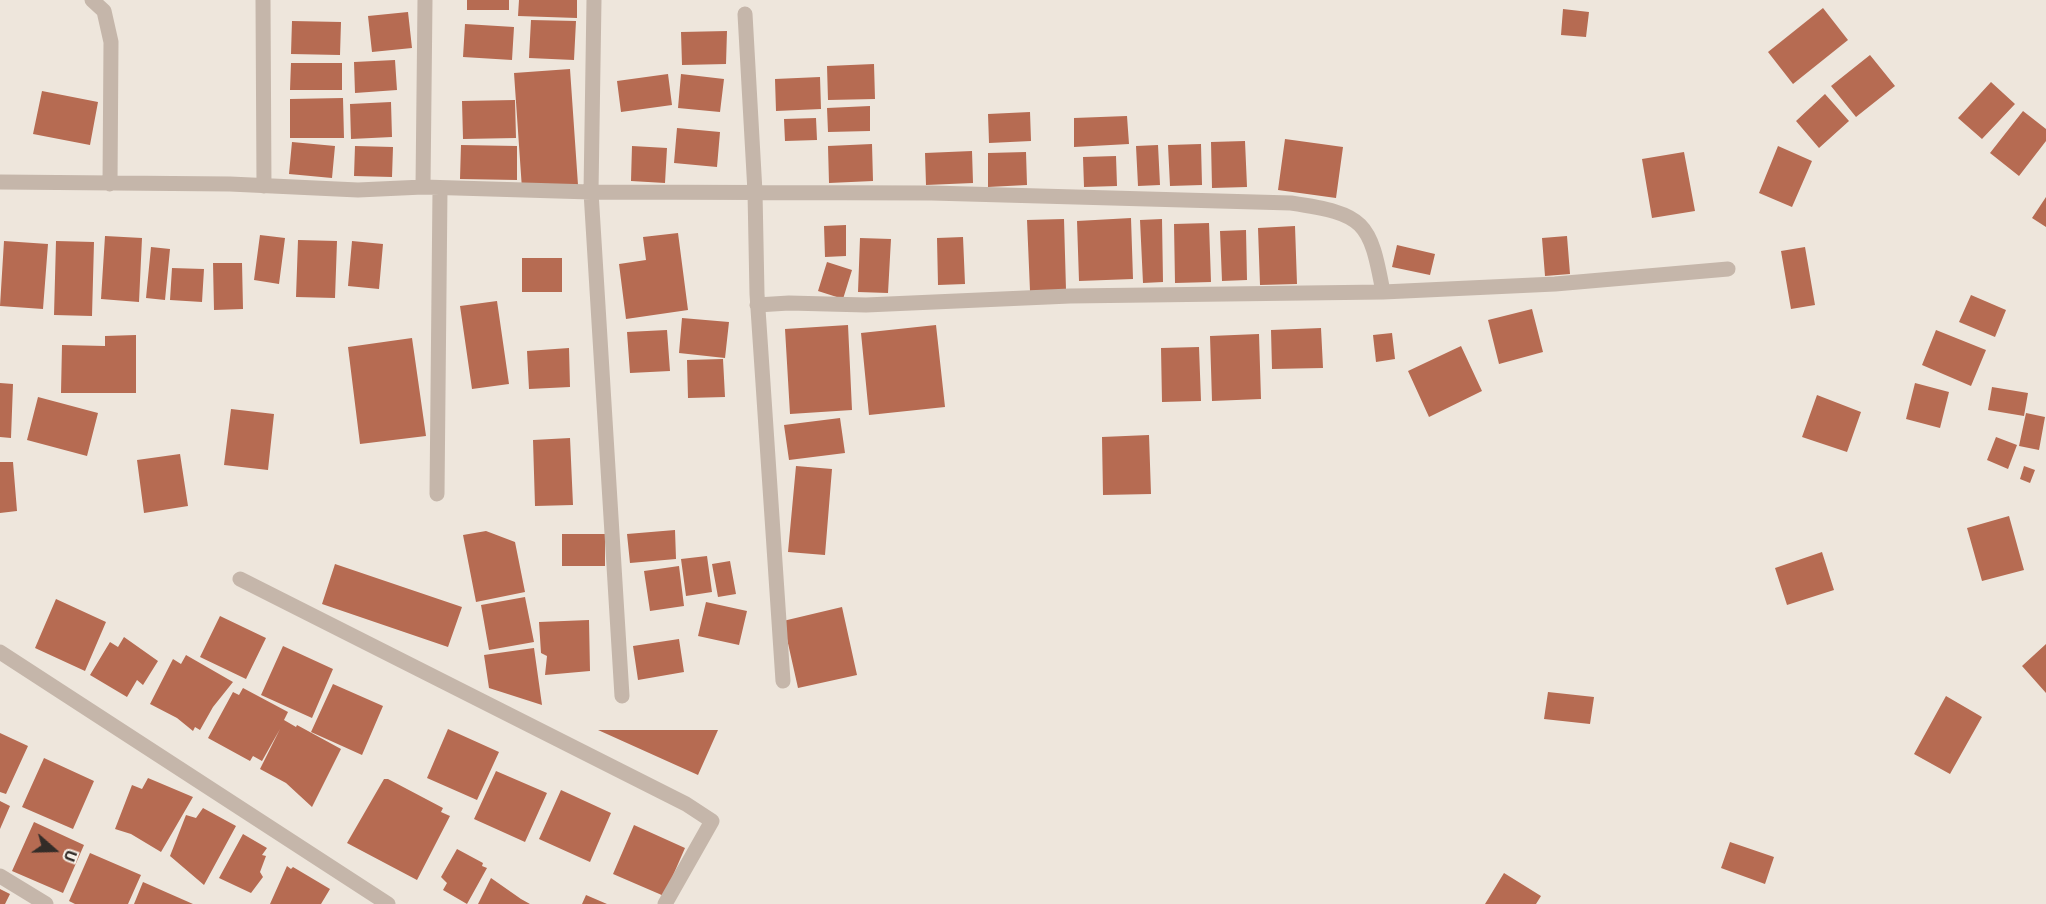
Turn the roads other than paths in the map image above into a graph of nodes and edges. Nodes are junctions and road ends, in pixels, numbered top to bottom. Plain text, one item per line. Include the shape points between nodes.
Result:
1 (92, 0) edge
2 (262, 0) edge
3 (426, 0) edge
4 (594, 0) edge
5 (745, 14) dead end
6 (0, 182) edge
7 (110, 184) junction
8 (264, 186) junction
9 (423, 187) junction
10 (440, 189) junction
11 (591, 192) junction
12 (755, 192) junction
13 (1728, 269) dead end
14 (1383, 292) junction
15 (757, 305) junction
16 (437, 494) dead end
17 (240, 579) dead end
18 (0, 652) edge
19 (783, 681) dead end
20 (622, 696) dead end
21 (0, 876) edge
22 (46, 904) edge
23 (388, 904) edge
24 (665, 904) edge

1 - 7 street via 104,11 111,42
2 - 8 street
3 - 9 street
4 - 11 street
5 - 12 street
6 - 7 street
7 - 8 street
8 - 9 street via 358,190
9 - 10 street
10 - 11 street
10 - 16 street
11 - 12 street
11 - 20 street
12 - 14 street via 1292,202 1350,217 1362,225 1372,239
12 - 15 street
13 - 14 street via 1556,284
14 - 15 street
15 - 19 street
17 - 24 street via 712,820
18 - 23 street
21 - 22 street

